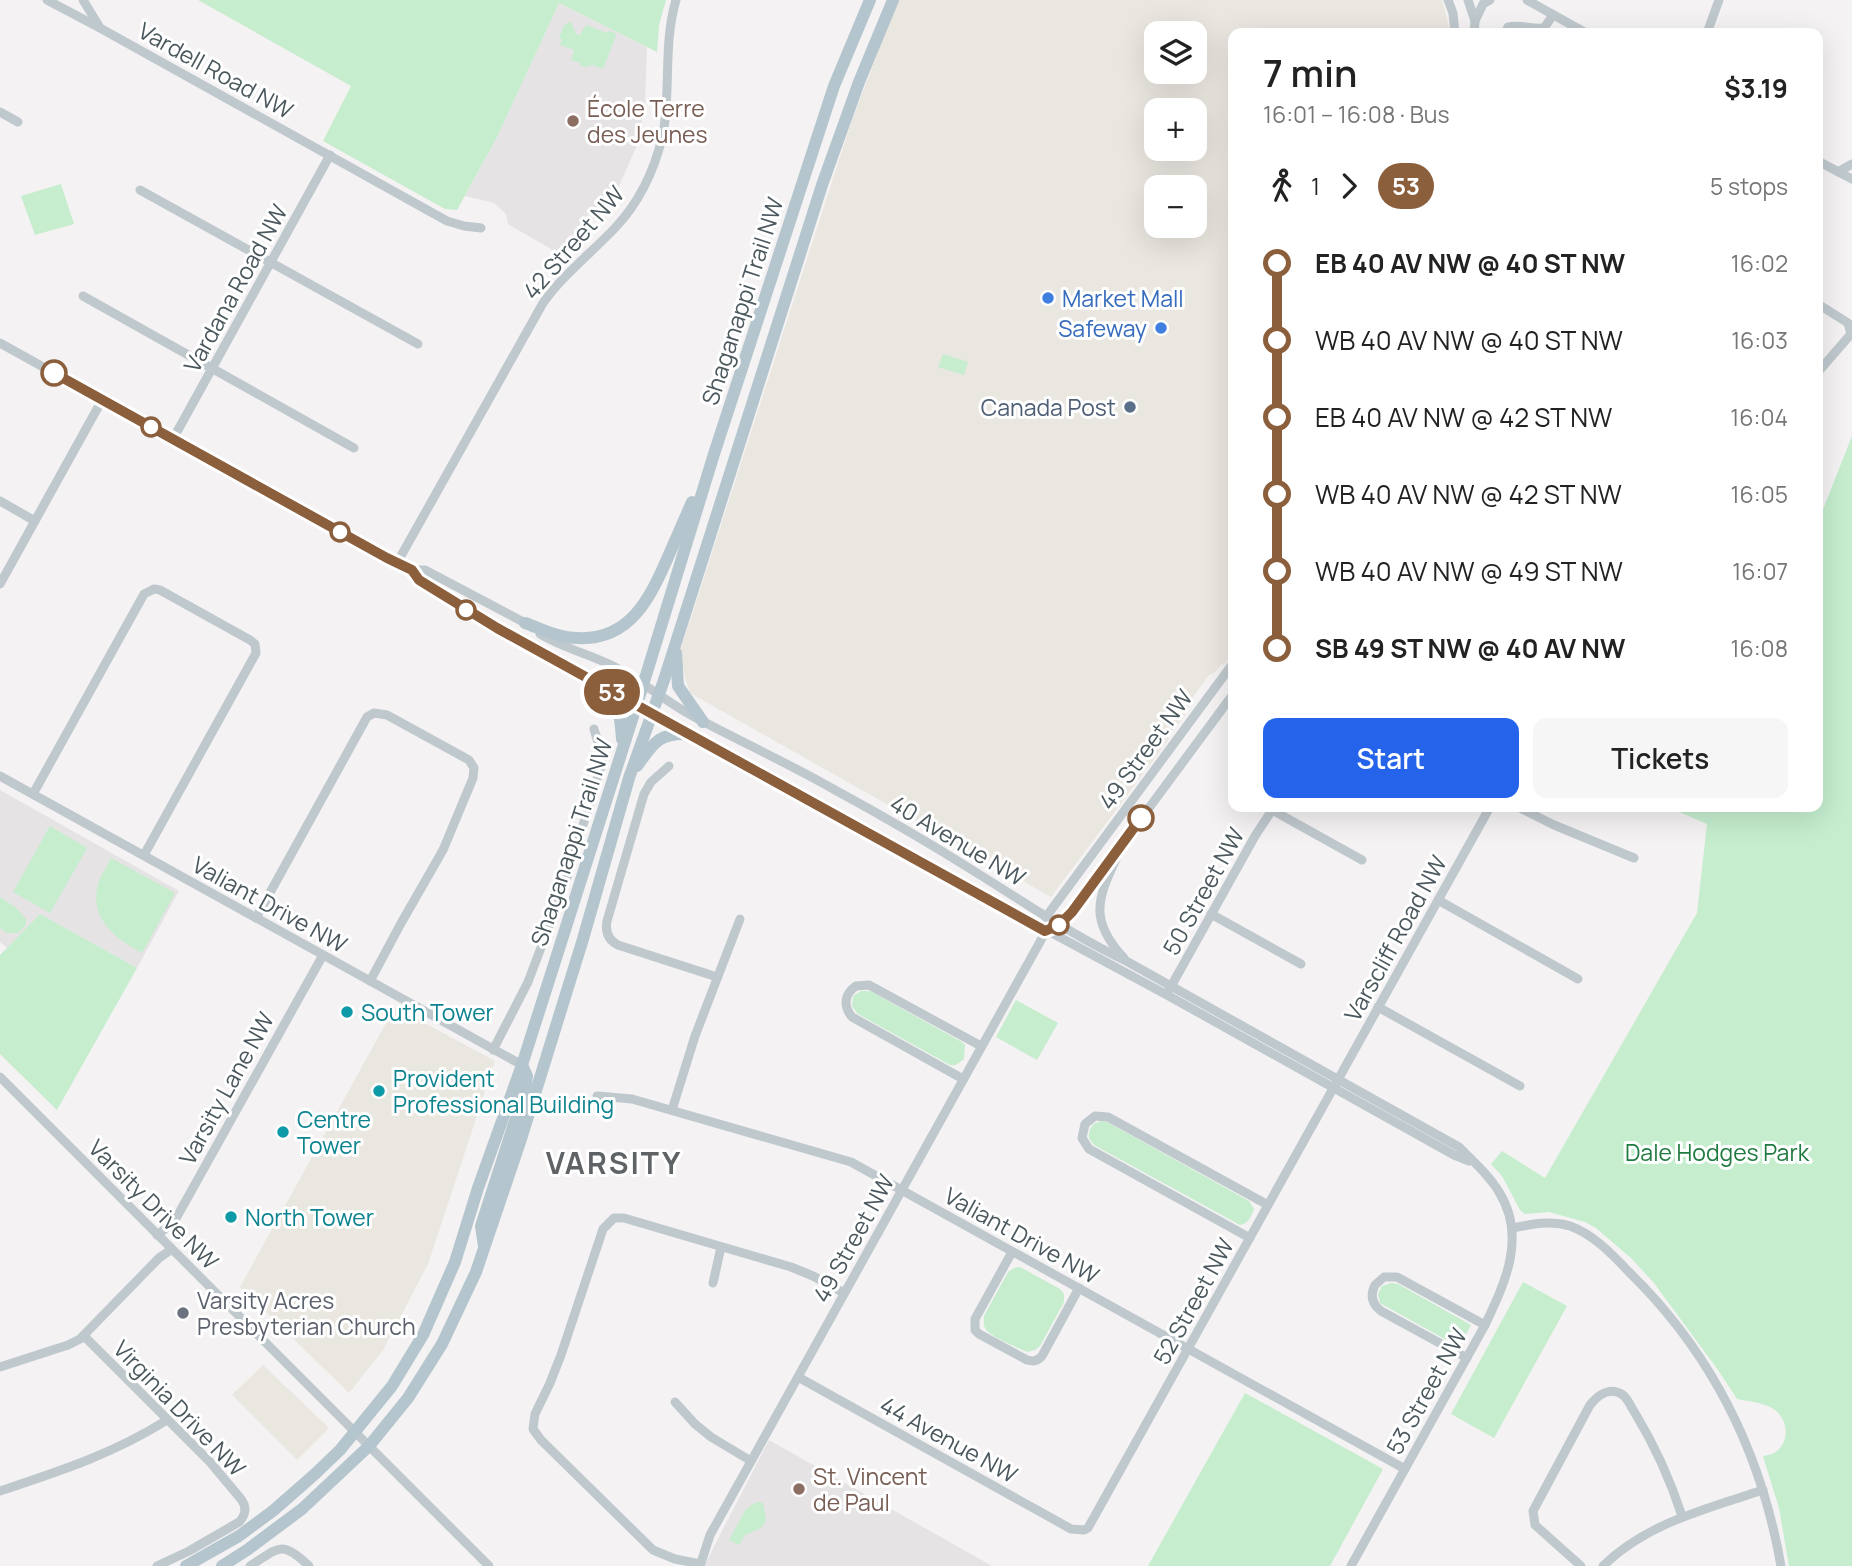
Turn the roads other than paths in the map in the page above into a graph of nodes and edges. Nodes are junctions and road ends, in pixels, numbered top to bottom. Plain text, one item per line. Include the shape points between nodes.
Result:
1 (47, 0) edge
2 (83, 0) edge
3 (676, 0) edge
4 (870, 0) edge
5 (893, 0) edge
6 (1448, 0) edge
7 (1468, 0) edge
8 (1490, 0) edge
9 (1527, 0) edge
10 (1719, 0) edge
11 (1553, 15) junction
12 (1475, 21) junction
13 (100, 28) junction
14 (1454, 28) edge
15 (1475, 28) edge
16 (1508, 28) edge
17 (1528, 28) edge
18 (1544, 28) edge
19 (1577, 28) edge
20 (1709, 28) edge
21 (0, 112) edge
22 (18, 122) dead end
23 (330, 155) junction
24 (1823, 164) edge
25 (1852, 164) edge
26 (1838, 172) junction
27 (1852, 179) edge
28 (140, 190) dead end
29 (481, 228) dead end
30 (271, 262) junction
31 (83, 296) dead end
32 (1823, 307) edge
33 (0, 343) edge
34 (418, 344) dead end
35 (1823, 366) edge
36 (212, 369) junction
37 (102, 400) junction
38 (173, 439) junction
39 (354, 448) dead end
40 (714, 454) junction
41 (0, 501) edge
42 (35, 521) junction
43 (397, 563) junction
44 (412, 570) junction
45 (0, 584) edge
46 (525, 623) junction
47 (675, 646) junction
48 (1228, 670) edge
49 (643, 685) junction
50 (601, 686) junction
51 (658, 695) junction
52 (1228, 701) edge
53 (636, 705) junction
54 (651, 714) junction
55 (704, 722) junction
56 (594, 730) dead end
57 (687, 734) junction
58 (622, 747) junction
59 (669, 766) dead end
60 (0, 776) edge
61 (629, 778) junction
62 (33, 794) junction
63 (1270, 812) edge
64 (1280, 812) edge
65 (1487, 812) edge
66 (1528, 812) edge
67 (1125, 840) junction
68 (144, 855) junction
69 (1634, 858) dead end
70 (1362, 860) dead end
71 (1438, 900) junction
72 (1211, 914) junction
73 (1046, 917) junction
74 (256, 918) junction
75 (740, 919) dead end
76 (1059, 925) junction
77 (1045, 931) junction
78 (323, 955) junction
79 (1128, 962) junction
80 (1301, 964) dead end
81 (718, 977) junction
82 (1578, 979) dead end
83 (370, 981) junction
84 (1169, 991) junction
85 (1378, 1007) junction
86 (981, 1046) junction
87 (493, 1049) junction
88 (522, 1065) junction
89 (0, 1077) edge
90 (963, 1079) junction
91 (1336, 1084) junction
92 (1520, 1086) dead end
93 (597, 1096) dead end
94 (671, 1110) junction
95 (902, 1190) junction
96 (1268, 1205) junction
97 (1513, 1228) junction
98 (158, 1235) junction
99 (1250, 1238) junction
100 (485, 1247) junction
101 (721, 1247) junction
102 (172, 1249) junction
103 (1012, 1252) junction
104 (713, 1283) dead end
105 (1079, 1288) junction
106 (844, 1293) junction
107 (1485, 1325) junction
108 (84, 1336) junction
109 (1188, 1349) junction
110 (1467, 1358) junction
111 (0, 1367) edge
112 (798, 1377) junction
113 (675, 1402) dead end
114 (167, 1420) junction
115 (355, 1432) junction
116 (369, 1446) junction
117 (751, 1461) junction
118 (1405, 1469) junction
119 (1763, 1490) junction
120 (0, 1491) edge
121 (1682, 1516) junction
122 (1084, 1530) joint
123 (700, 1565) edge
124 (158, 1566) edge
125 (187, 1566) edge
126 (222, 1566) edge
127 (250, 1566) edge
128 (309, 1566) edge
129 (489, 1566) edge
130 (1350, 1566) edge
131 (1581, 1566) edge
132 (1603, 1566) edge
133 (1781, 1566) edge

1 - 13 street, Vardell Road NW
2 - 13 street
3 - 43 street, 42 Street NW via 668,40 664,125 645,186 625,216 543,303
4 - 40 main road, Shaganappi Trail NW via 834,86
5 - 47 main road, Shaganappi Trail NW via 822,185
6 - 14 street
7 - 12 street
8 - 12 street
9 - 11 street
10 - 20 street
11 - 18 street
11 - 19 street
12 - 15 street
13 - 23 street, Vardell Road NW
16 - 17 street
21 - 22 street
23 - 29 street, Vardell Road NW via 447,220
23 - 30 street, Vardana Road NW
24 - 26 street
25 - 26 street
26 - 27 street
28 - 30 street
30 - 34 street
30 - 36 street, Vardana Road NW
31 - 36 street
32 - 35 street via 1848,323 1851,334
33 - 37 street, 40 Avenue NW
36 - 38 street, Vardana Road NW
36 - 39 street
37 - 38 street, 40 Avenue NW
37 - 42 street
38 - 43 street, 40 Avenue NW
40 - 46 main road via 652,591 626,624 608,634 577,639
40 - 49 main road, Shaganappi Trail NW
41 - 42 street
42 - 45 street
43 - 44 street, 40 Avenue NW
44 - 46 street, 40 Avenue NW via 425,570
44 - 50 street, 40 Avenue NW via 439,594
46 - 49 street, 40 Avenue NW
47 - 51 main road, Shaganappi Trail NW
47 - 55 main road via 678,686
48 - 73 street, 49 Street NW
49 - 51 street, 40 Avenue NW
49 - 53 main road, Shaganappi Trail NW
50 - 53 street, 40 Avenue NW
50 - 58 main road via 620,712
51 - 54 main road, Shaganappi Trail NW
51 - 55 street, 40 Avenue NW
52 - 67 street, 49 Street NW
53 - 54 street, 40 Avenue NW
53 - 58 main road, Shaganappi Trail NW
54 - 57 street, 40 Avenue NW
54 - 61 main road, Shaganappi Trail NW
55 - 73 street, 40 Avenue NW via 836,790
56 - 87 street via 602,763 565,884 528,982
57 - 61 main road via 664,736
57 - 77 street, 40 Avenue NW
58 - 88 main road, Shaganappi Trail NW
59 - 81 street via 644,794 606,932 618,945
60 - 62 street, Valiant Drive NW
61 - 100 main road, Shaganappi Trail NW
62 - 68 street, Valiant Drive NW
62 - 68 street via 144,594 160,590 250,640 257,653
63 - 72 street, 50 Street NW
64 - 70 street
65 - 71 street, Varscliff Road NW
66 - 69 street
67 - 76 street, 49 Street NW
67 - 79 street via 1104,885 1100,908 1107,936
68 - 74 street, Valiant Drive NW
71 - 82 street
71 - 85 street, Varscliff Road NW
72 - 80 street
72 - 84 street, 50 Street NW
73 - 76 street, 40 Avenue NW
73 - 77 street, 49 Street NW
74 - 78 street, Valiant Drive NW
74 - 83 street via 367,717 387,715 469,760 473,778 443,850
75 - 81 street
76 - 77 street, 49 Street NW
76 - 79 street, 40 Avenue NW
77 - 84 street, 40 Avenue NW
77 - 86 street, 49 Street NW
78 - 83 street, Valiant Drive NW
78 - 98 street, Varsity Lane NW via 174,1222
79 - 84 street, 40 Avenue NW
81 - 94 street
83 - 87 street, Valiant Drive NW
84 - 91 street, 40 Avenue NW
85 - 91 street, Varscliff Road NW
85 - 92 street
86 - 90 street, 49 Street NW
86 - 90 street via 869,985 856,986 847,995 847,1009 856,1020
87 - 88 street, Valiant Drive NW
88 - 100 main road via 527,1076 525,1090 481,1226
88 - 115 main road, Shaganappi Trail NW via 455,1262 422,1335 392,1386
89 - 98 street, Varsity Drive NW
90 - 95 street, 49 Street NW
91 - 96 street, 52 Street NW
91 - 97 street, 40 Avenue NW via 1454,1155 1474,1162 1500,1193
93 - 94 street, Valiant Drive NW
94 - 95 street, Valiant Drive NW via 839,1158
95 - 103 street, Valiant Drive NW
95 - 106 street, 49 Street NW
96 - 99 street, 52 Street NW
96 - 99 street via 1108,1117 1095,1116 1085,1125 1082,1138 1090,1149
97 - 107 street, 53 Street NW via 1510,1266
97 - 119 street via 1545,1223 1574,1227 1639,1281 1682,1332 1716,1383 1741,1431
98 - 102 street, Varsity Drive NW
99 - 109 street, 52 Street NW
100 - 116 main road, Shaganappi Trail NW via 442,1344 408,1398
101 - 104 street
101 - 106 street via 798,1269
101 - 123 street via 624,1218 609,1222 533,1424 535,1435 653,1550
102 - 108 street
102 - 115 street, Varsity Drive NW
103 - 105 street, Valiant Drive NW
103 - 105 street via 975,1319 975,1330 1027,1360 1042,1356
105 - 109 street, Valiant Drive NW
106 - 112 street, 49 Street NW
107 - 110 street, 53 Street NW
107 - 110 street via 1397,1277 1384,1277 1375,1285 1374,1304 1381,1311
108 - 111 street
108 - 114 street, Virginia Drive NW
109 - 118 street, Valiant Drive NW
109 - 122 street, 52 Street NW
110 - 118 street, 53 Street NW
112 - 117 street, 49 Street NW
112 - 122 street, 44 Avenue NW via 1072,1529
113 - 117 street via 711,1437
114 - 120 street via 105,1454
114 - 124 street, Virginia Drive NW via 216,1469 245,1509 239,1521
115 - 116 street, Varsity Drive NW
115 - 125 main road, Shaganappi Trail NW via 274,1510
116 - 126 main road, Shaganappi Trail NW via 302,1509
116 - 129 street, Varsity Drive NW
117 - 123 street, 49 Street NW via 710,1535
118 - 130 street, 53 Street NW
119 - 121 street
119 - 133 street
121 - 131 street via 1664,1467 1633,1410 1623,1395 1604,1392 1590,1405 1533,1511 1535,1525
121 - 132 street via 1641,1536
127 - 128 street via 284,1548

